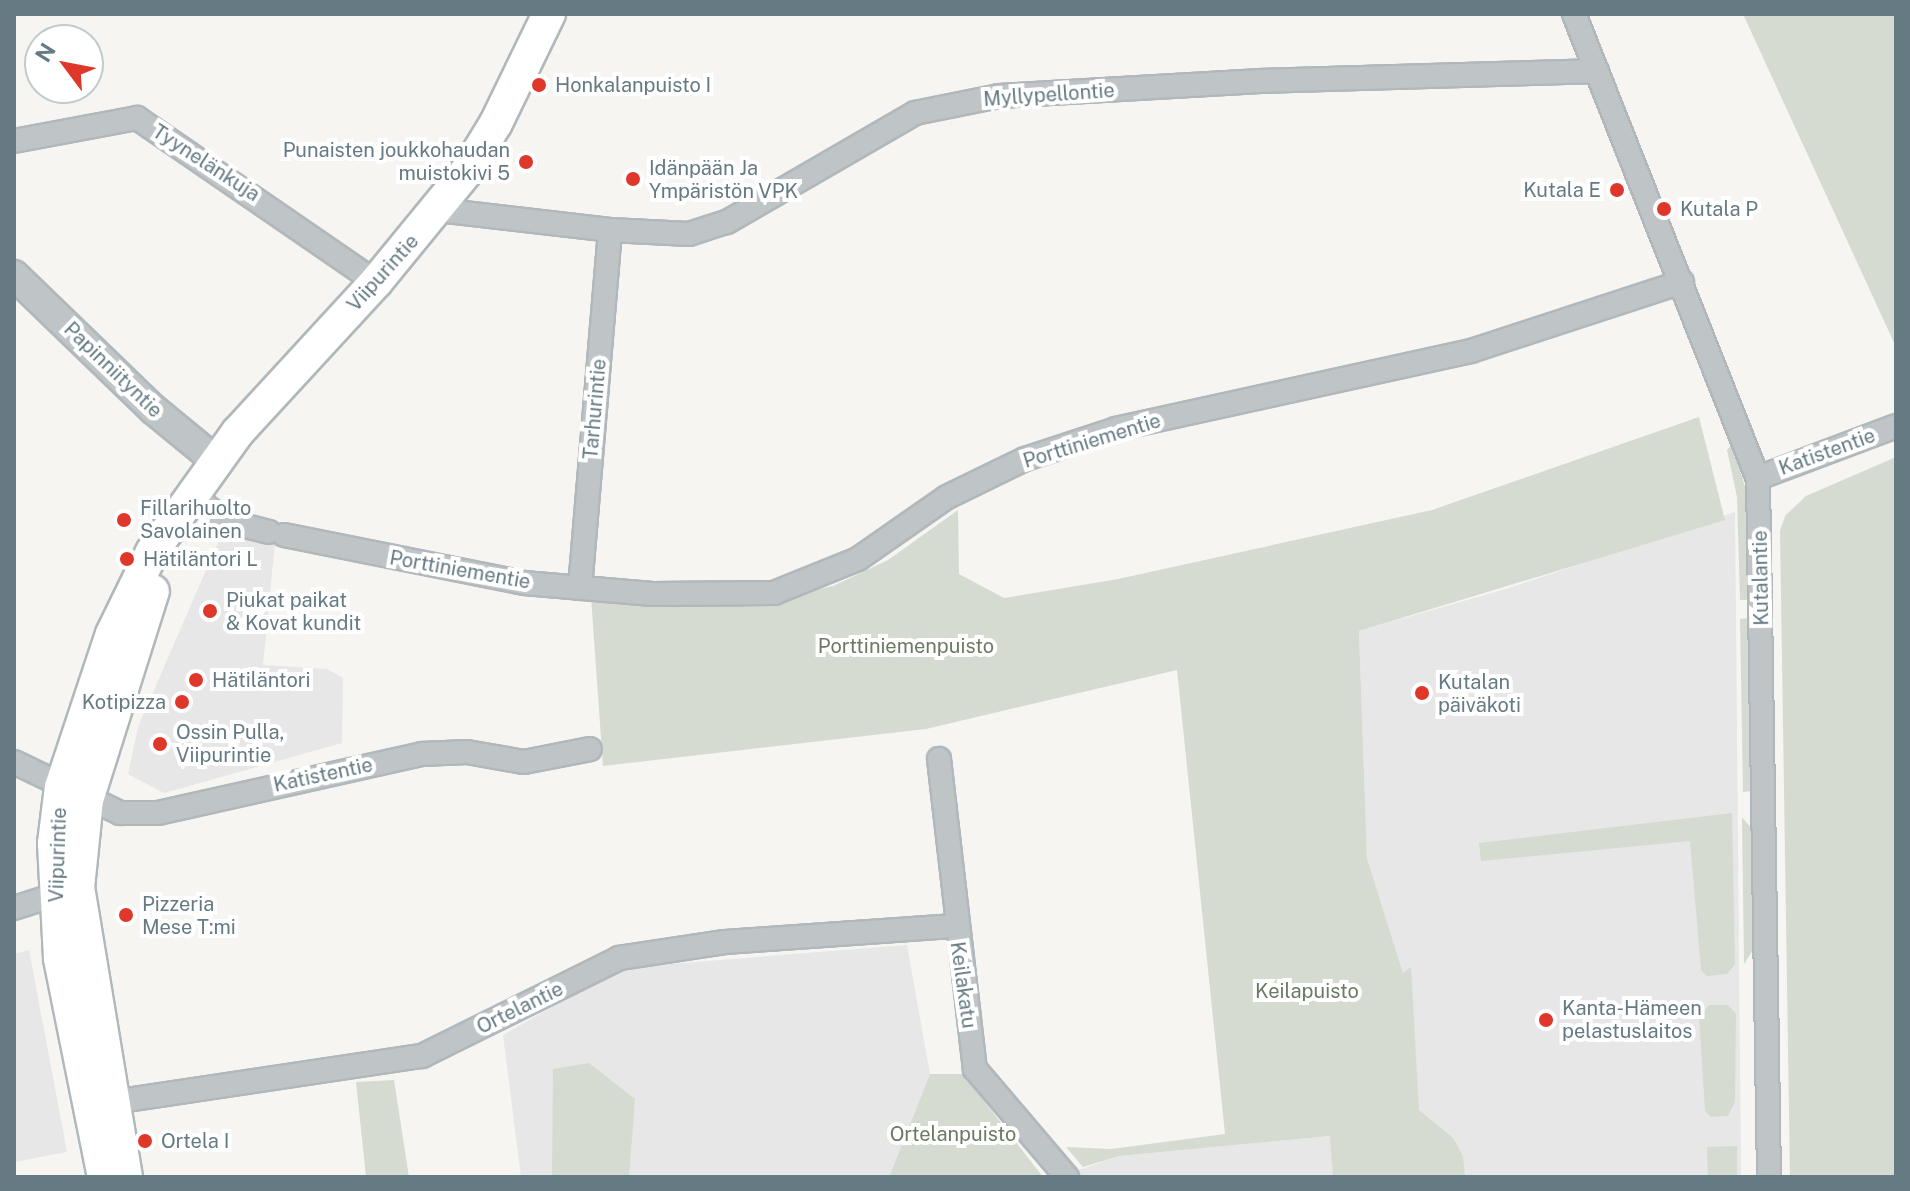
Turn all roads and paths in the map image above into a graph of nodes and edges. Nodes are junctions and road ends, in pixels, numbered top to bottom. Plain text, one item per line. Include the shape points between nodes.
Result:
1 (549, 14) edge
2 (1574, 14) edge
3 (1597, 71) junction
4 (14, 141) edge
5 (438, 210) junction
6 (610, 230) junction
7 (14, 275) edge
8 (376, 282) junction
9 (1682, 282) junction
10 (1896, 426) edge
11 (216, 461) junction
12 (1758, 478) junction
13 (190, 504) junction
14 (580, 588) junction
15 (590, 749) dead end
16 (939, 759) dead end
17 (14, 762) edge
18 (74, 793) junction
19 (65, 892) junction
20 (14, 908) edge
21 (955, 926) junction
22 (99, 1104) junction
23 (104, 1177) edge
24 (126, 1177) edge
25 (1067, 1177) edge
26 (1769, 1177) edge

1 - 5 main road, Viipurintie via 496,123
2 - 3 street, Kutalantie
3 - 6 street, Myllypellontie via 1261,81 999,96 915,113 727,222 689,234
3 - 9 street, Kutalantie
4 - 8 street, Tyynelänkuja via 137,118
5 - 6 street, Myllypellontie
5 - 8 main road, Viipurintie
6 - 14 street, Tarhurintie
7 - 11 street, Papinniityntie via 154,410
8 - 11 main road, Viipurintie via 253,412
9 - 12 street, Kutalantie
9 - 14 street, Porttiniementie via 1471,351 1116,429 1025,459 947,497 858,559 774,593 653,594
10 - 12 street, Katistentie
11 - 13 main road, Viipurintie
12 - 26 street, Kutalantie
13 - 14 street, Porttiniementie via 226,521 276,534 476,576
13 - 18 main road, Viipurintie via 152,552 112,634
15 - 18 street, Katistentie via 524,762 467,752 422,754 158,813 120,813
16 - 21 street, Keilakatu
17 - 18 street, Katistentie
18 - 19 main road, Viipurintie
19 - 20 street
19 - 22 main road, Viipurintie
21 - 22 street, Ortelantie via 725,942 619,958 422,1056
21 - 25 street, Keilakatu via 975,1069
22 - 23 main road, Viipurintie
22 - 24 main road, Viipurintie

